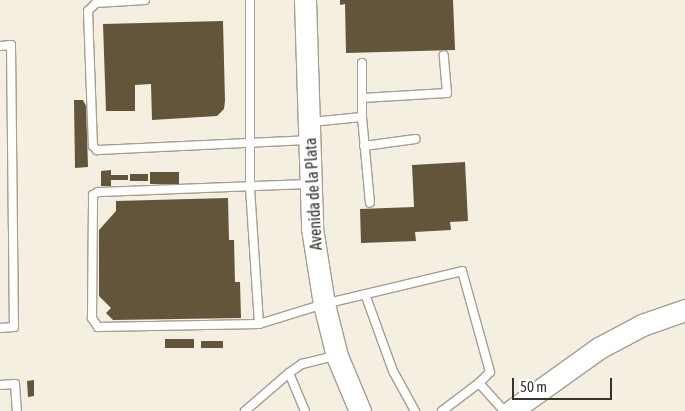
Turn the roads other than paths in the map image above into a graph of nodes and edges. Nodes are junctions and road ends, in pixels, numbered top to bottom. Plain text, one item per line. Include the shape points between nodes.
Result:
1 (145, 0) edge
2 (250, 0) edge
3 (305, 0) edge
4 (0, 46) edge
5 (444, 55) dead end
6 (362, 63) dead end
7 (362, 98) junction
8 (362, 117) junction
9 (310, 131) junction
10 (416, 139) dead end
11 (249, 142) junction
12 (364, 146) junction
13 (311, 184) junction
14 (250, 188) junction
15 (370, 203) dead end
16 (365, 294) junction
17 (324, 304) junction
18 (685, 310) edge
19 (259, 324) junction
20 (0, 328) edge
21 (337, 356) junction
22 (289, 373) junction
23 (479, 383) junction
24 (0, 385) edge
25 (17, 411) edge
26 (245, 411) edge
27 (305, 411) edge
28 (360, 411) edge
29 (415, 411) edge
30 (442, 411) edge
31 (504, 411) edge
32 (511, 411) edge

1 - 11 lane via 96,3 88,11 93,146 97,150
2 - 11 lane
3 - 9 street, Avenida de la Plata
4 - 20 lane via 11,45 14,327
5 - 7 lane via 447,93
6 - 7 lane
7 - 8 lane
8 - 9 lane
8 - 12 lane
9 - 11 lane
9 - 13 street, Avenida de la Plata
10 - 12 lane
11 - 14 lane
12 - 15 lane
13 - 14 lane
13 - 17 street, Avenida de la Plata via 312,228
14 - 19 lane
14 - 19 lane via 98,192 93,195 92,318 98,327
16 - 17 lane
16 - 23 lane via 462,271 490,372
16 - 29 lane via 393,371
17 - 19 lane
17 - 21 street, Avenida de la Plata
18 - 32 street via 642,325 599,348
21 - 22 lane via 302,364
21 - 28 street, Avenida de la Plata
22 - 26 lane
22 - 27 lane
23 - 30 lane
23 - 31 lane
24 - 25 lane via 15,384

